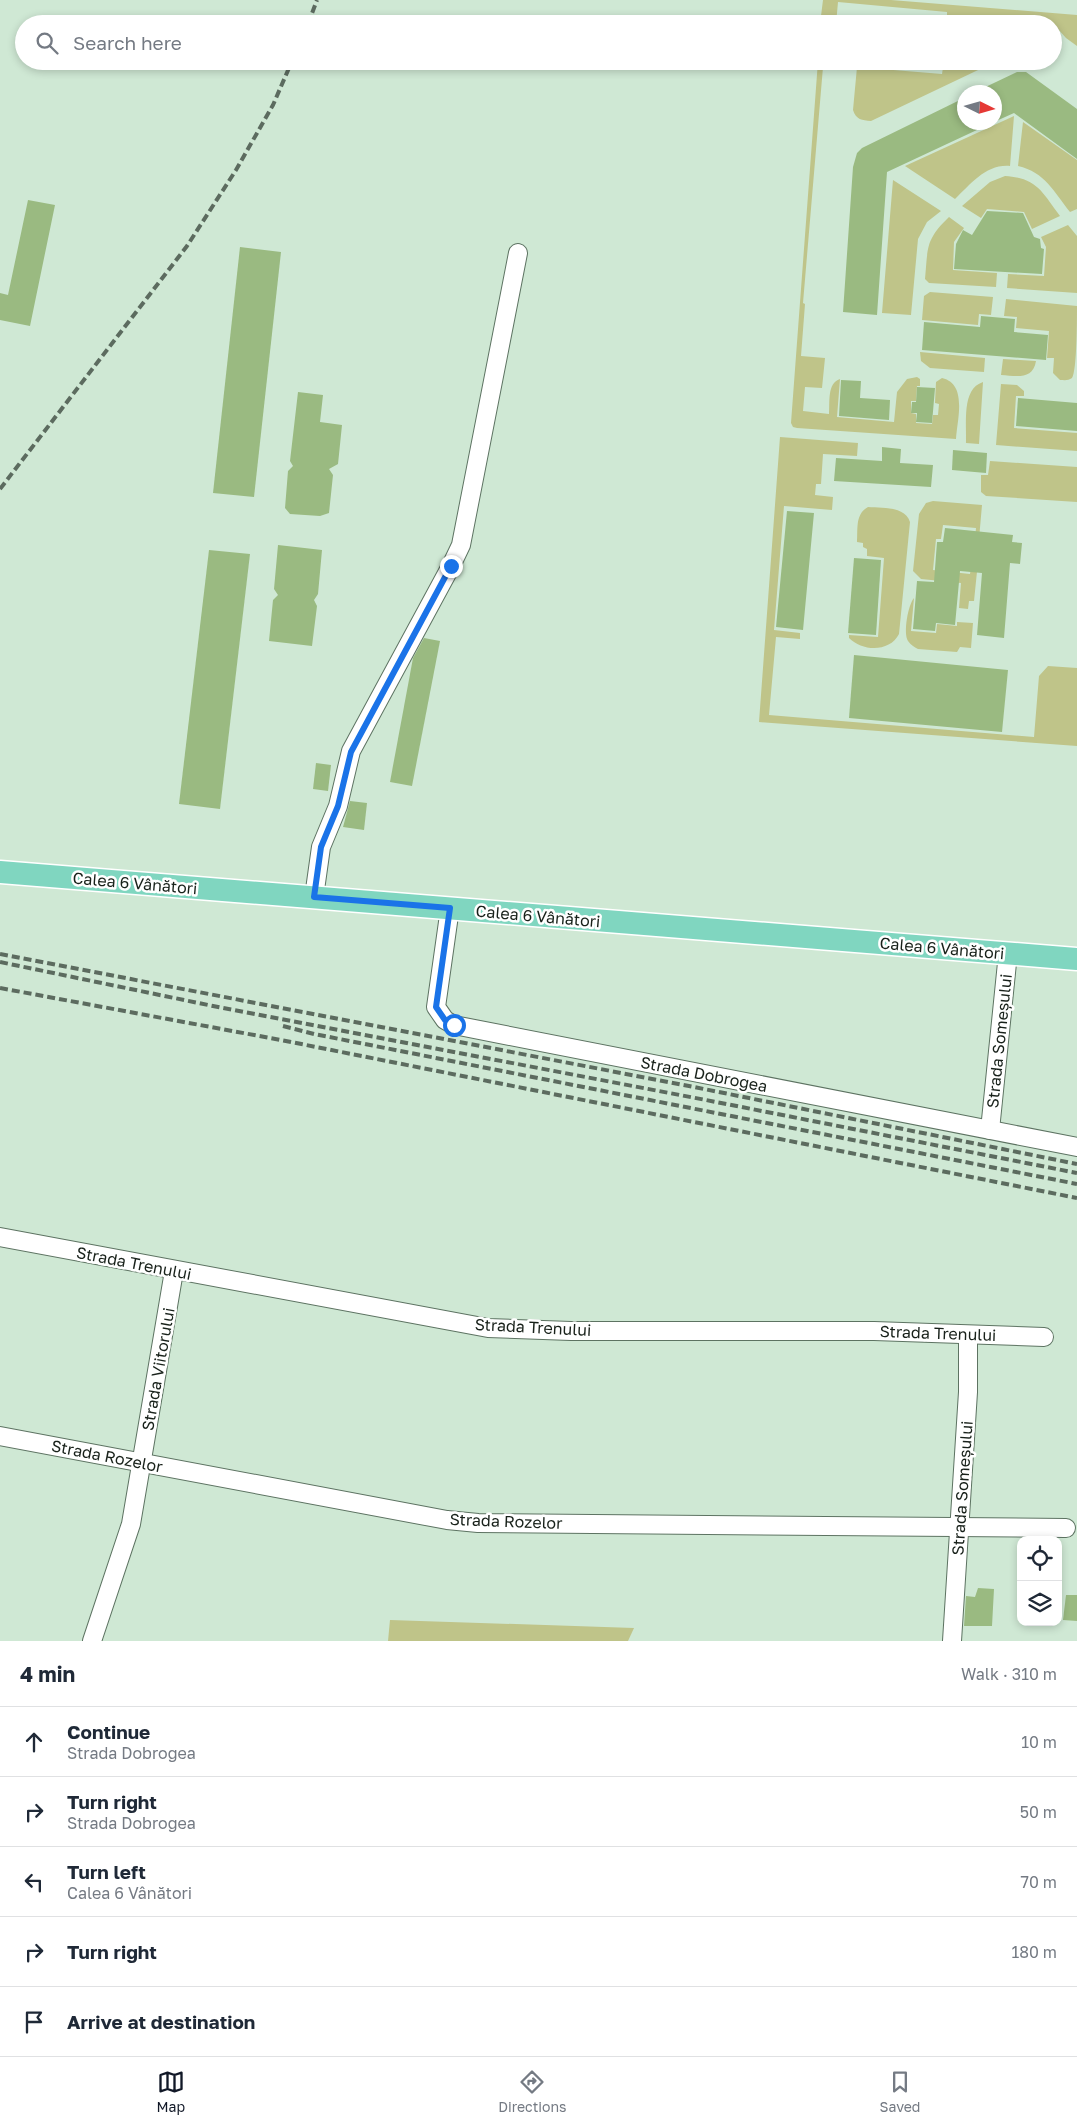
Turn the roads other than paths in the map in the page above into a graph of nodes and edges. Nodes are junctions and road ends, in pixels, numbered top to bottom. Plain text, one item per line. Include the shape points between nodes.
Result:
1 (518, 253) dead end
2 (0, 872) edge
3 (314, 897) junction
4 (450, 908) junction
5 (1008, 953) junction
6 (1077, 959) edge
7 (990, 1130) junction
8 (1077, 1146) edge
9 (0, 1237) edge
10 (174, 1271) junction
11 (968, 1335) junction
12 (1044, 1336) dead end
13 (0, 1436) edge
14 (142, 1462) junction
15 (959, 1526) junction
16 (1066, 1528) dead end
17 (92, 1641) edge
18 (952, 1641) edge

1 - 3 street via 460,545 351,752 338,806 321,847
2 - 3 main road, Calea 6 Vânători
3 - 4 main road, Calea 6 Vânători
4 - 5 main road, Calea 6 Vânători
4 - 7 street, Strada Dobrogea via 436,1007 445,1020 454,1025
5 - 6 main road, Calea 6 Vânători
5 - 7 street, Strada Someșului
7 - 8 street, Strada Dobrogea
9 - 10 street, Strada Trenului
10 - 11 street, Strada Trenului via 488,1328 874,1331
10 - 14 street, Strada Viitorului
11 - 12 street, Strada Trenului
11 - 15 street, Strada Someșului via 968,1392
13 - 14 street, Strada Rozelor
14 - 15 street, Strada Rozelor via 478,1523
14 - 17 street, Strada Viitorului via 126,1542
15 - 16 street, Strada Rozelor
15 - 18 street, Strada Someșului

